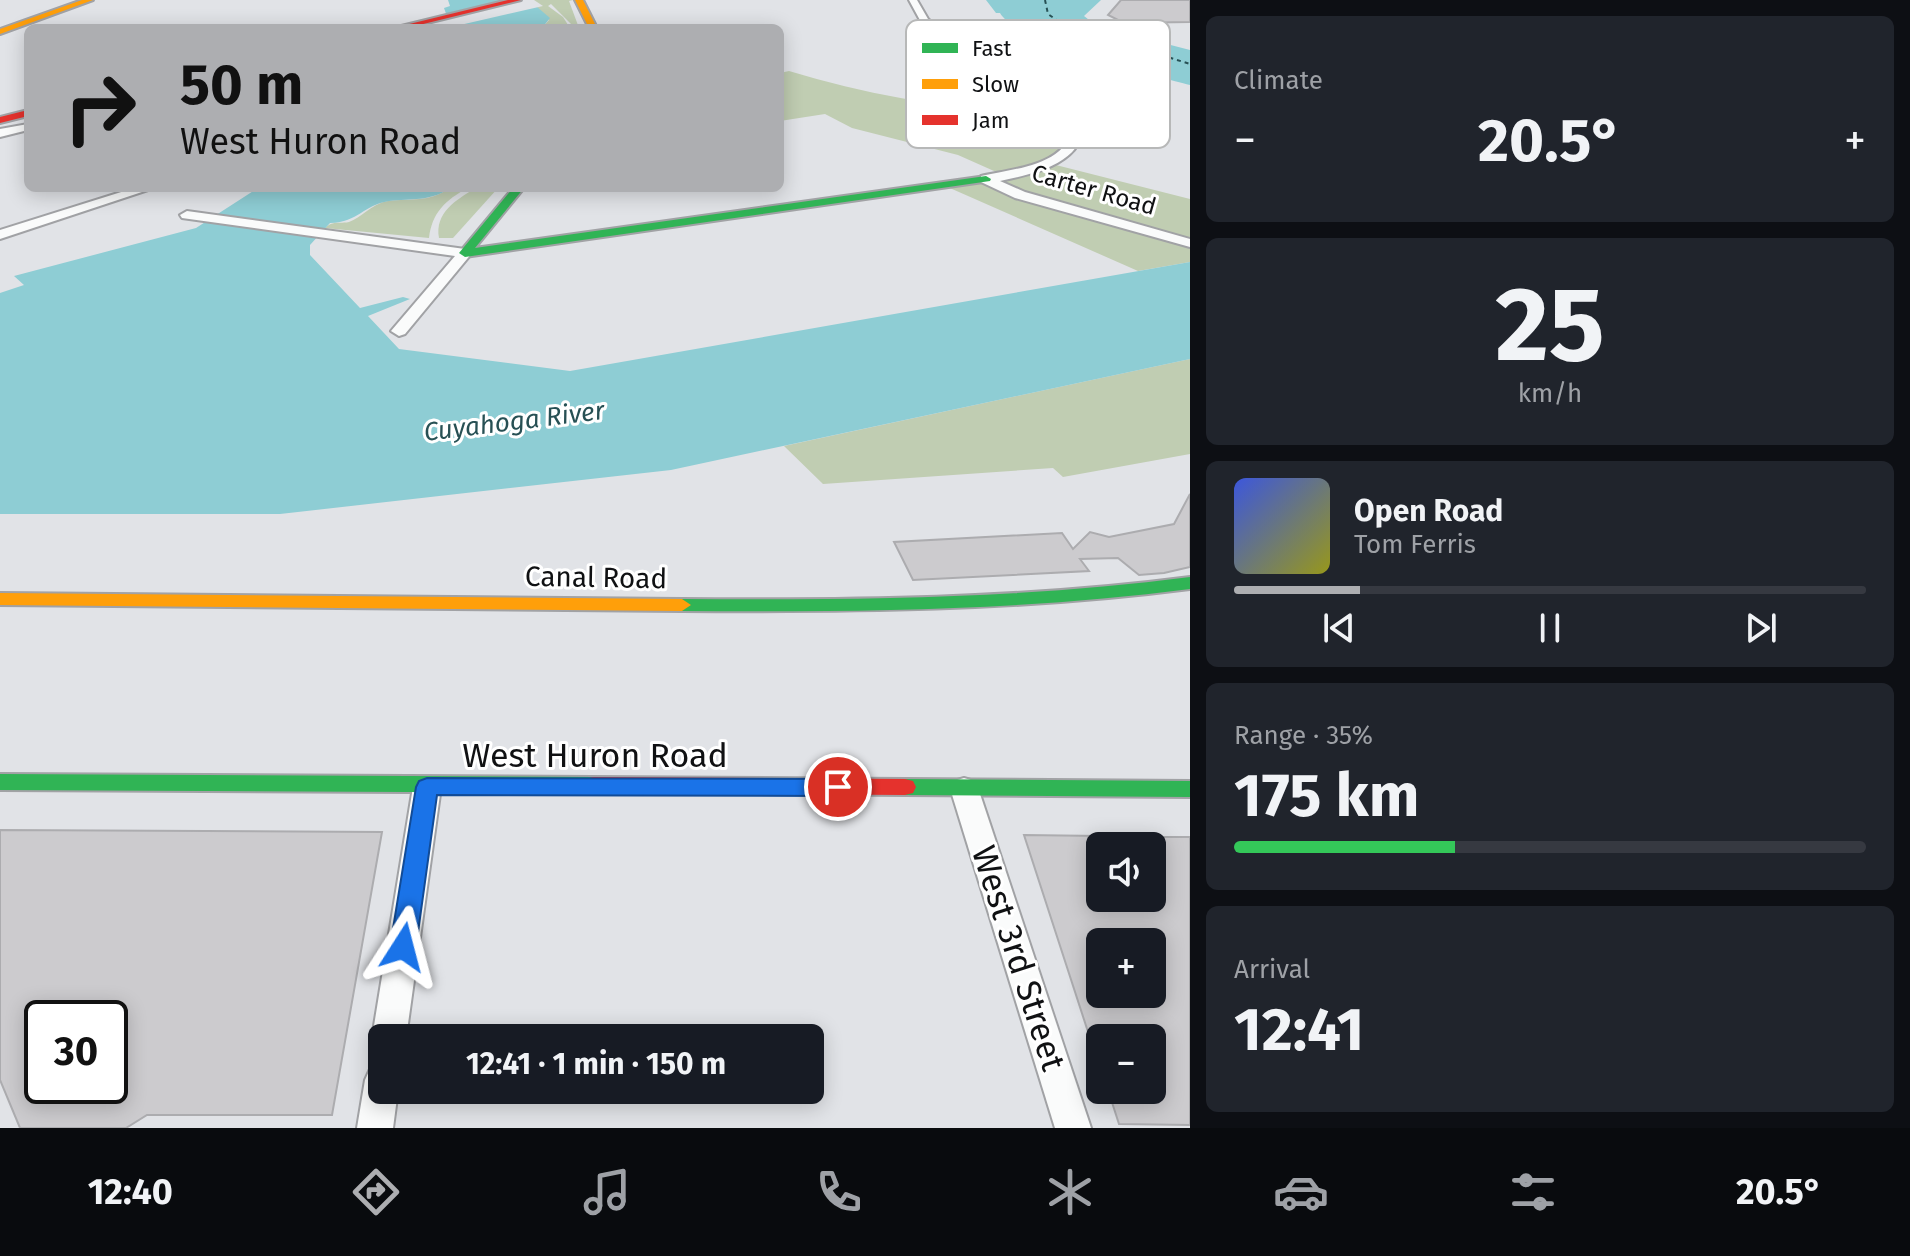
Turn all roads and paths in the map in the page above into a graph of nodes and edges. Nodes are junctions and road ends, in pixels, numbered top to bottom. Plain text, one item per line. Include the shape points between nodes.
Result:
1 (70, 0) edge
2 (89, 0) edge
3 (517, 0) edge
4 (579, 0) edge
5 (913, 0) edge
6 (924, 20) edge
7 (414, 24) edge
8 (591, 24) edge
9 (0, 25) edge
10 (0, 32) edge
11 (24, 114) edge
12 (0, 120) edge
13 (24, 128) edge
14 (0, 133) edge
15 (1069, 148) edge
16 (986, 179) junction
17 (134, 192) edge
18 (516, 192) edge
19 (187, 215) dead end
20 (0, 235) edge
21 (1190, 243) edge
22 (465, 253) junction
23 (399, 331) dead end
24 (1190, 583) edge
25 (0, 599) edge
26 (0, 782) edge
27 (427, 787) junction
28 (964, 788) junction
29 (1190, 789) edge
30 (391, 1024) edge
31 (378, 1104) edge
32 (375, 1128) edge
33 (1073, 1128) edge

1 - 9 main road
2 - 10 main road
3 - 7 main road
4 - 8 main road
5 - 6 street, Carter Road
11 - 12 main road
13 - 14 street
15 - 16 street, Carter Road via 1064,156 1032,169
16 - 21 street, Carter Road via 1020,195
16 - 22 main road, Carter Road
17 - 20 street
18 - 22 main road
19 - 22 street
22 - 23 street
24 - 25 main road, Canal Road via 1124,593 852,606
26 - 27 main road, West Huron Road
27 - 28 main road, West Huron Road
27 - 30 street
28 - 29 main road, West Huron Road
28 - 33 street, West 3rd Street
31 - 32 street

